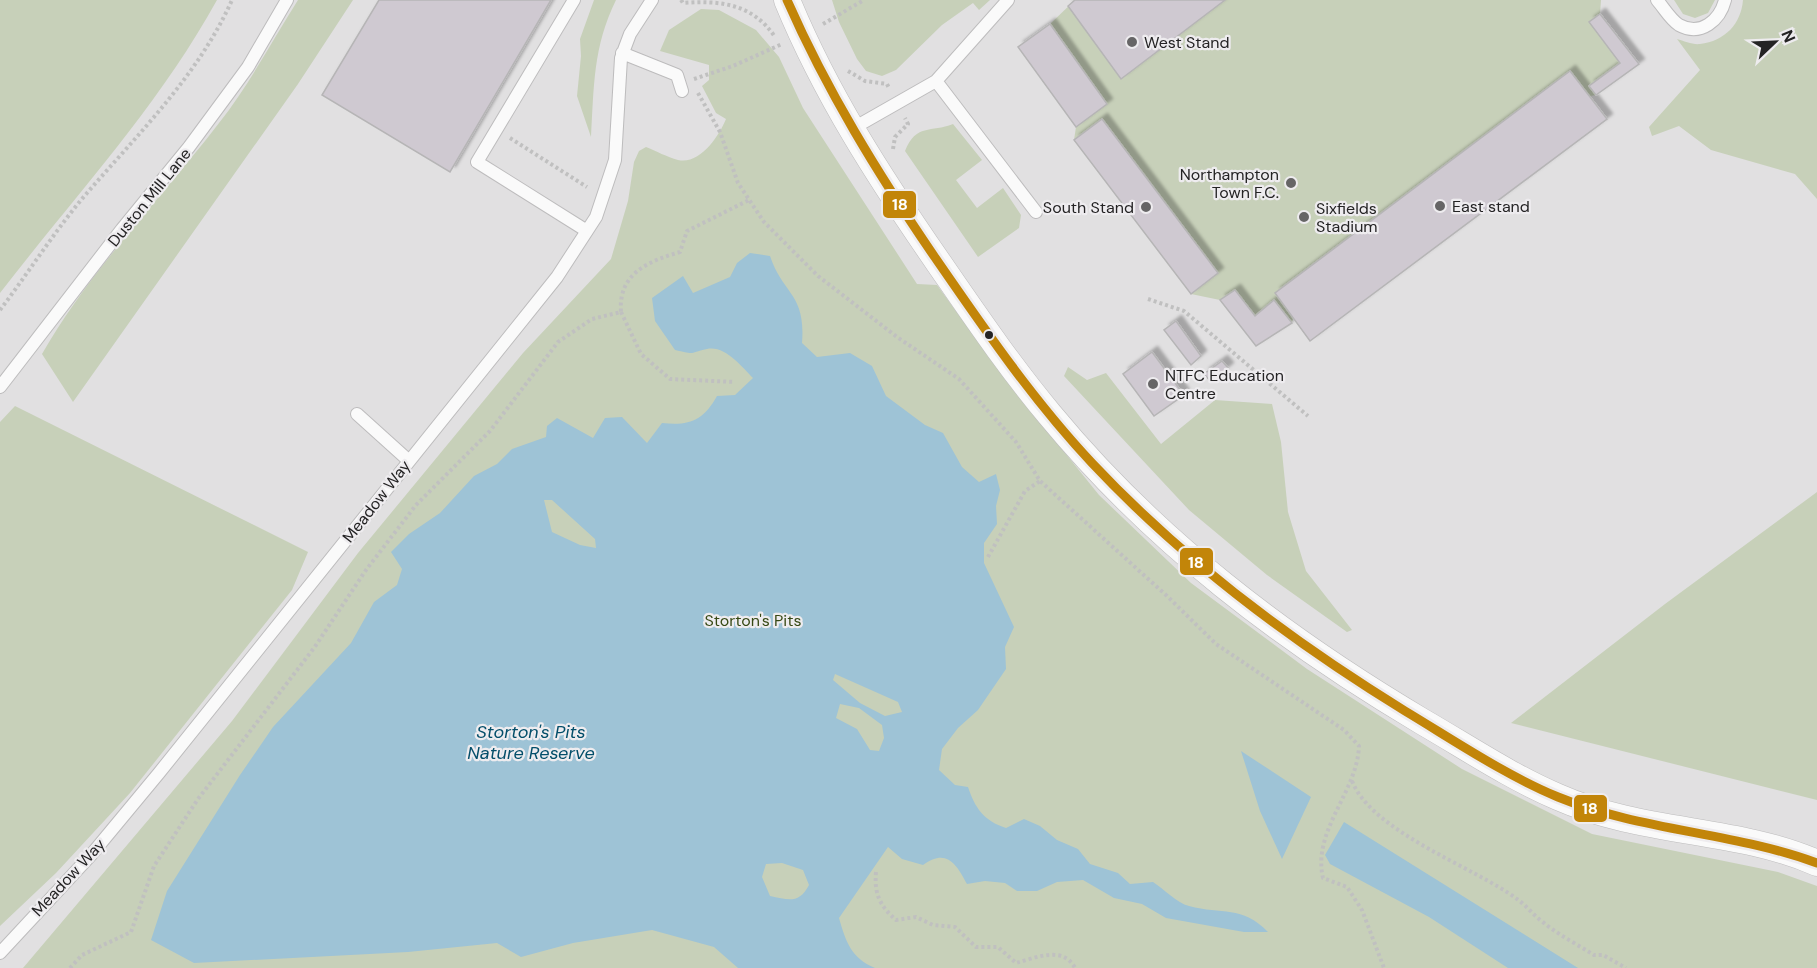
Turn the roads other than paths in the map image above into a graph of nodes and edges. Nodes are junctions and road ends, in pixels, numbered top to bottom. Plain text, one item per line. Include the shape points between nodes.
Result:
1 (288, 0) edge
2 (574, 0) edge
3 (652, 0) edge
4 (787, 0) edge
5 (1008, 0) edge
6 (1657, 0) edge
7 (1725, 0) edge
8 (622, 53) junction
9 (936, 81) junction
10 (684, 83) road end
11 (850, 130) junction
12 (1036, 212) dead end
13 (587, 231) junction
14 (0, 387) edge
15 (357, 414) dead end
16 (408, 460) junction
17 (1817, 863) edge
18 (0, 953) edge

1 - 14 lane, Duston Mill Lane via 248,67 189,147
2 - 13 lane via 477,162
3 - 8 lane, Meadow Way
4 - 11 street
5 - 9 lane
6 - 7 lane via 1679,25 1699,28 1717,18
8 - 10 lane
8 - 13 lane, Meadow Way via 615,160 596,217
9 - 11 lane
9 - 12 lane
11 - 17 street via 1004,357 1052,418 1124,497 1250,607 1374,692 1559,798 1612,817 1763,845
13 - 16 lane, Meadow Way via 531,311
15 - 16 lane
16 - 18 lane, Meadow Way via 151,782

